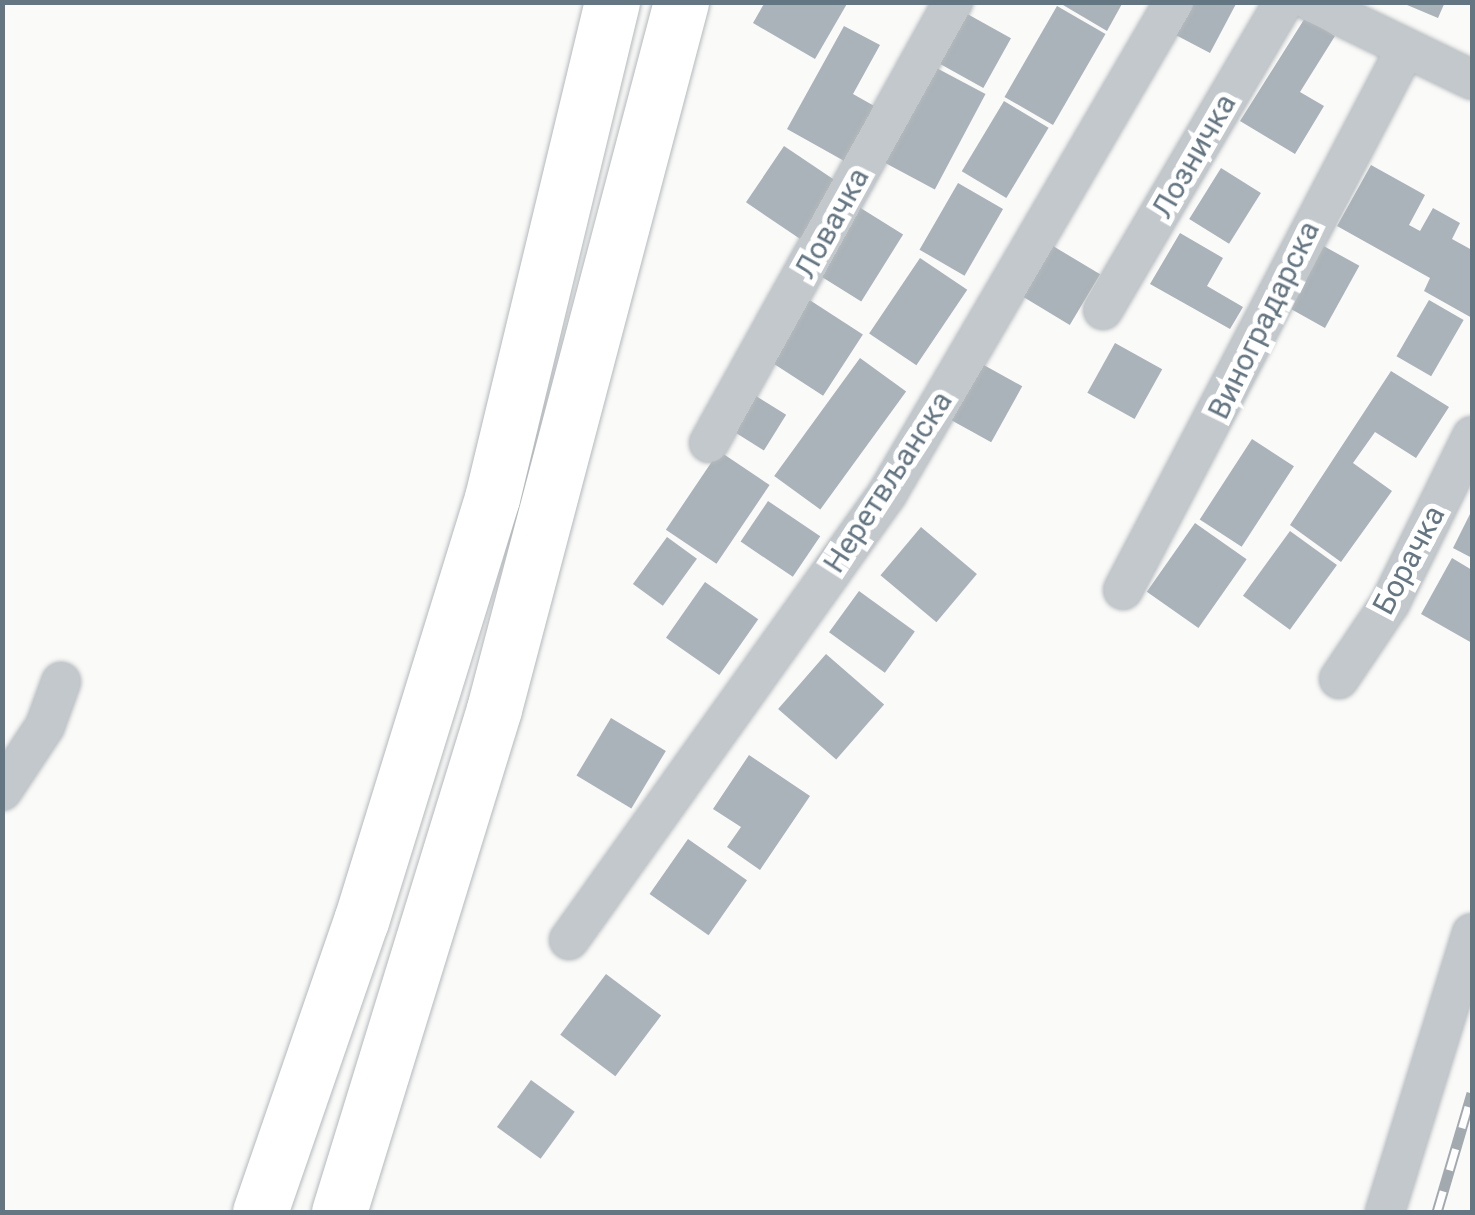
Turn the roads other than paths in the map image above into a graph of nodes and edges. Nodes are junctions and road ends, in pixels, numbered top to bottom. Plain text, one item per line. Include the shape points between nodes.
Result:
1 (612, 2) edge
2 (681, 2) edge
3 (953, 2) edge
4 (1174, 2) edge
5 (1284, 2) edge
6 (1311, 2) edge
7 (1406, 50) junction
8 (1472, 80) edge
9 (1103, 310) dead end
10 (1472, 436) edge
11 (709, 443) dead end
12 (1123, 590) dead end
13 (1339, 679) dead end
14 (60, 682) dead end
15 (2, 791) edge
16 (1472, 933) edge
17 (569, 940) dead end
18 (260, 1212) edge
19 (339, 1212) edge
20 (1385, 1212) edge

1 - 18 highway via 492,498
2 - 19 highway via 494,709
3 - 11 street, Ловачка
4 - 17 street, Неретвљанска via 886,494
5 - 9 street, Лозничка
6 - 7 street
7 - 8 street
7 - 12 street, Виноградарска
10 - 13 street, Борачка via 1390,603
14 - 15 street via 45,726
16 - 20 street

